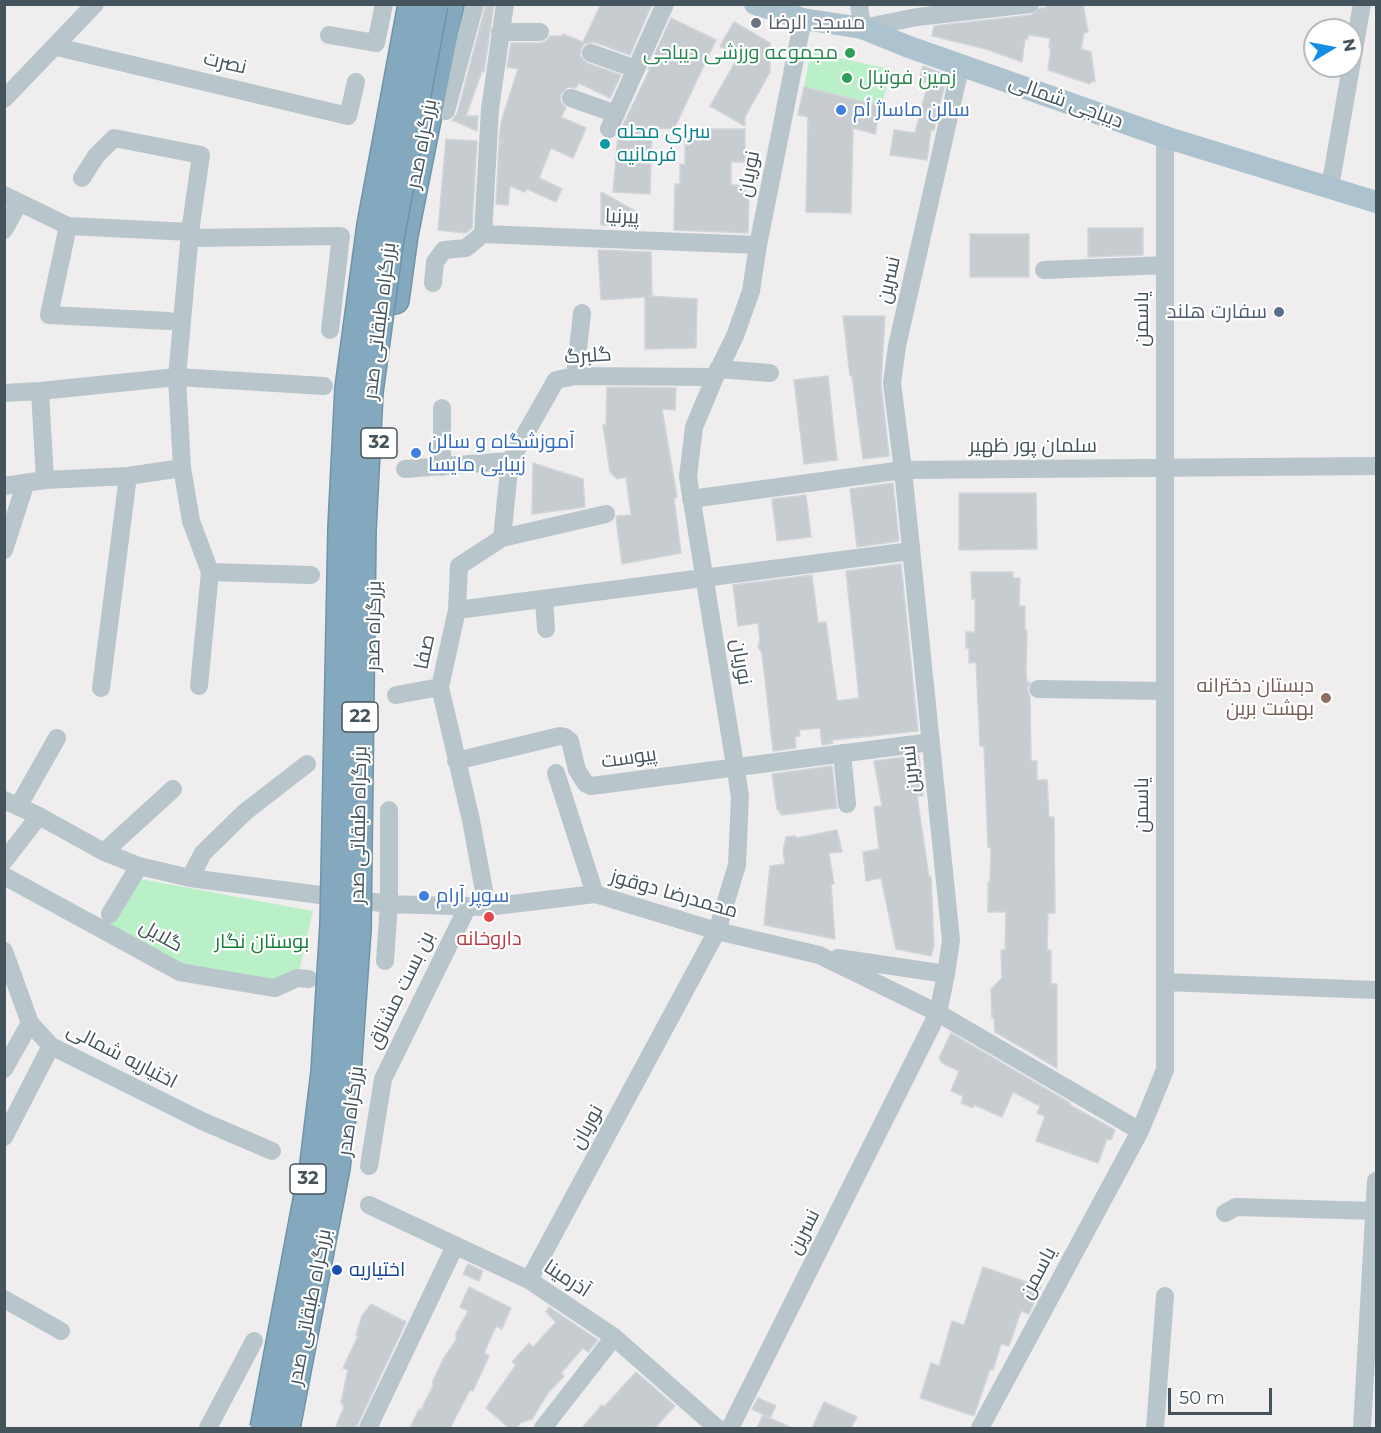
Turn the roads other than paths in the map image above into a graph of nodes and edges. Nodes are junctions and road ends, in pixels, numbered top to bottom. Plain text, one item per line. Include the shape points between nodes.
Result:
1 (95, 4) edge
2 (384, 4) edge
3 (411, 4) edge
4 (434, 4) edge
5 (450, 4) edge
6 (475, 4) edge
7 (505, 4) edge
8 (665, 4) edge
9 (859, 4) edge
10 (1030, 4) edge
11 (1362, 4) edge
12 (1004, 6) edge
13 (769, 7) edge
14 (917, 17) junction
15 (803, 19) junction
16 (862, 28) junction
17 (500, 32) junction
18 (540, 32) dead end
19 (329, 35) dead end
20 (57, 47) junction
21 (909, 47) junction
22 (591, 53) dead end
23 (961, 64) junction
24 (636, 69) junction
25 (357, 82) dead end
26 (571, 98) dead end
27 (4, 99) edge
28 (446, 111) dead end
29 (1165, 137) junction
30 (81, 178) dead end
31 (1330, 188) junction
32 (12, 199) edge
33 (1377, 202) edge
34 (68, 226) junction
35 (4, 230) edge
36 (483, 234) junction
37 (190, 235) junction
38 (758, 245) junction
39 (1165, 265) junction
40 (1044, 270) dead end
41 (433, 283) dead end
42 (582, 313) dead end
43 (169, 321) dead end
44 (330, 330) dead end
45 (716, 373) junction
46 (770, 373) dead end
47 (575, 376) junction
48 (177, 377) junction
49 (324, 386) dead end
50 (40, 391) junction
51 (4, 393) edge
52 (442, 408) dead end
53 (510, 460) junction
54 (1377, 466) edge
55 (442, 467) junction
56 (182, 468) junction
57 (1165, 468) junction
58 (405, 469) dead end
59 (903, 470) junction
60 (128, 476) junction
61 (45, 480) junction
62 (25, 484) junction
63 (4, 486) edge
64 (692, 498) junction
65 (606, 514) dead end
66 (502, 538) junction
67 (4, 550) edge
68 (911, 551) junction
69 (210, 572) junction
70 (311, 575) dead end
71 (704, 578) junction
72 (544, 600) junction
73 (457, 610) junction
74 (546, 629) dead end
75 (199, 686) dead end
76 (440, 687) junction
77 (101, 688) dead end
78 (1038, 689) dead end
79 (1165, 691) junction
80 (396, 694) dead end
81 (57, 738) dead end
82 (931, 742) junction
83 (842, 753) junction
84 (456, 761) junction
85 (307, 764) dead end
86 (735, 767) junction
87 (556, 773) dead end
88 (173, 789) dead end
89 (12, 803) edge
90 (847, 804) dead end
91 (388, 810) dead end
92 (39, 816) junction
93 (104, 852) junction
94 (4, 861) edge
95 (139, 866) junction
96 (4, 876) edge
97 (190, 878) junction
98 (595, 894) junction
99 (379, 896) junction
100 (468, 906) junction
101 (487, 907) junction
102 (110, 914) dead end
103 (717, 932) junction
104 (4, 951) edge
105 (819, 955) junction
106 (385, 961) dead end
107 (946, 975) junction
108 (309, 979) dead end
109 (1165, 982) junction
110 (1377, 990) edge
111 (938, 1013) junction
112 (30, 1023) junction
113 (51, 1046) junction
114 (4, 1069) edge
115 (1140, 1131) junction
116 (4, 1137) edge
117 (272, 1151) dead end
118 (369, 1166) dead end
119 (1377, 1181) edge
120 (369, 1205) dead end
121 (1376, 1211) edge
122 (1226, 1213) dead end
123 (455, 1246) junction
124 (529, 1280) junction
125 (1165, 1296) dead end
126 (4, 1299) edge
127 (61, 1331) dead end
128 (614, 1337) junction
129 (254, 1341) dead end
130 (208, 1428) edge
131 (261, 1428) edge
132 (286, 1428) edge
133 (296, 1428) edge
134 (368, 1428) edge
135 (543, 1428) edge
136 (717, 1428) edge
137 (730, 1428) edge
138 (980, 1428) edge
139 (1155, 1428) edge
140 (1362, 1428) edge

1 - 20 street
2 - 19 street via 376,44
3 - 131 highway, بزرگراه صدر / 32, bridge via 368,224 346,387 322,1071 311,1163
3 - 131 highway, بزرگراه طبقاتی صدر / 22, bridge via 371,225 349,388 342,528 334,925 325,1072 314,1163
4 - 132 highway, بزرگراه طبقاتی صدر / 22, bridge via 390,238 369,392 362,530 357,928 347,1073 336,1168
5 - 99 highway, بزرگراه صدر / 32 via 404,235 381,391 375,540
6 - 28 street
7 - 17 street
8 - 24 street
9 - 16 street
10 - 12 street
11 - 31 street
12 - 14 street
13 - 15 main road, دیباجی شمالی
14 - 16 street
14 - 21 street via 905,30
15 - 16 main road, دیباجی شمالی
15 - 38 street, نوریان
16 - 21 main road, دیباجی شمالی
17 - 18 street
17 - 36 street via 490,109
20 - 25 street, نصرت via 348,116
20 - 27 street
21 - 23 main road, دیباجی شمالی
22 - 24 street
23 - 29 main road, دیباجی شمالی
23 - 59 street, نسرین via 897,346 892,383
24 - 26 street via 612,122
29 - 31 main road, دیباجی شمالی
29 - 39 street, یاسمن
30 - 37 street via 114,138 201,155
31 - 33 main road, دیباجی شمالی
32 - 34 street
32 - 35 street
34 - 37 street
34 - 43 street via 49,315
36 - 38 street, پیرنیا
36 - 41 street via 466,248 444,250 435,262
37 - 44 street via 341,236
37 - 48 street
38 - 45 street, نوریان via 751,291
39 - 40 street
39 - 57 street, یاسمن
42 - 47 street
45 - 46 street, گلبرگ
45 - 47 street, گلبرگ
45 - 64 street, نوریان via 694,427 688,477
47 - 53 street, گلبرگ via 556,380
48 - 49 street
48 - 50 street
48 - 56 street
50 - 51 street
50 - 61 street
52 - 55 street
53 - 55 street
53 - 66 street
54 - 57 street, سلمان پور ظهیر
55 - 58 street
56 - 60 street
56 - 69 street via 191,521
57 - 59 street, سلمان پور ظهیر
57 - 79 street, یاسمن
59 - 64 street, سلمان پور ظهیر
59 - 68 street, نسرین
60 - 61 street
60 - 77 street
61 - 62 street
62 - 63 street
62 - 67 street
64 - 71 street, نوریان
65 - 66 street
66 - 73 street, صفا via 459,566
68 - 71 street
68 - 82 street, نسرین
69 - 70 street
69 - 75 street
71 - 72 street
71 - 86 street, نوریان
72 - 73 street
72 - 74 street
73 - 76 street, صفا
76 - 80 street
76 - 84 street, صفا
78 - 79 street
79 - 109 street, یاسمن
81 - 89 street
82 - 83 street
82 - 107 street, نسرین via 951,940
83 - 86 street
83 - 90 street
84 - 86 street, پیوست via 560,736 570,741 577,770 588,786
84 - 101 street, صفا
85 - 97 street via 245,812 203,853
86 - 103 street, نوریان via 740,796 737,865
87 - 98 street
88 - 93 street
89 - 92 street, محمدرضا دوقوز
91 - 99 street
92 - 93 street, محمدرضا دوقوز
92 - 94 street
93 - 95 street, محمدرضا دوقوز
95 - 97 street, محمدرضا دوقوز
95 - 102 street
96 - 108 street, گلایل via 180,972 275,988 297,978
97 - 99 street, محمدرضا دوقوز
98 - 101 street, محمدرضا دوقوز
98 - 103 street, محمدرضا دوقوز
99 - 100 street, محمدرضا دوقوز
99 - 106 street
99 - 133 highway, بزرگراه صدر / 32 via 369,929 357,1075 343,1169
100 - 101 street, محمدرضا دوقوز
100 - 118 street, بن بست مشتاق via 383,1079
103 - 105 street, محمدرضا دوقوز
103 - 124 street, نوریان
104 - 112 street, اختیاریه شمالی
105 - 107 street
105 - 111 street, محمدرضا دوقوز
107 - 111 street, نسرین
109 - 110 street
109 - 115 street, یاسمن via 1165,1070
111 - 115 street, محمدرضا دوقوز
111 - 137 street, نسرین
112 - 113 street, اختیاریه شمالی
112 - 114 street
113 - 116 street
113 - 117 street, اختیاریه شمالی
115 - 138 street, یاسمن
119 - 121 street
120 - 123 street, آذرمینا
121 - 122 street via 1236,1207
121 - 140 street
123 - 124 street, آذرمینا
123 - 134 street
124 - 128 street, آذرمینا
125 - 139 street
126 - 127 street
128 - 135 street
128 - 136 street, آذرمینا
129 - 130 street

